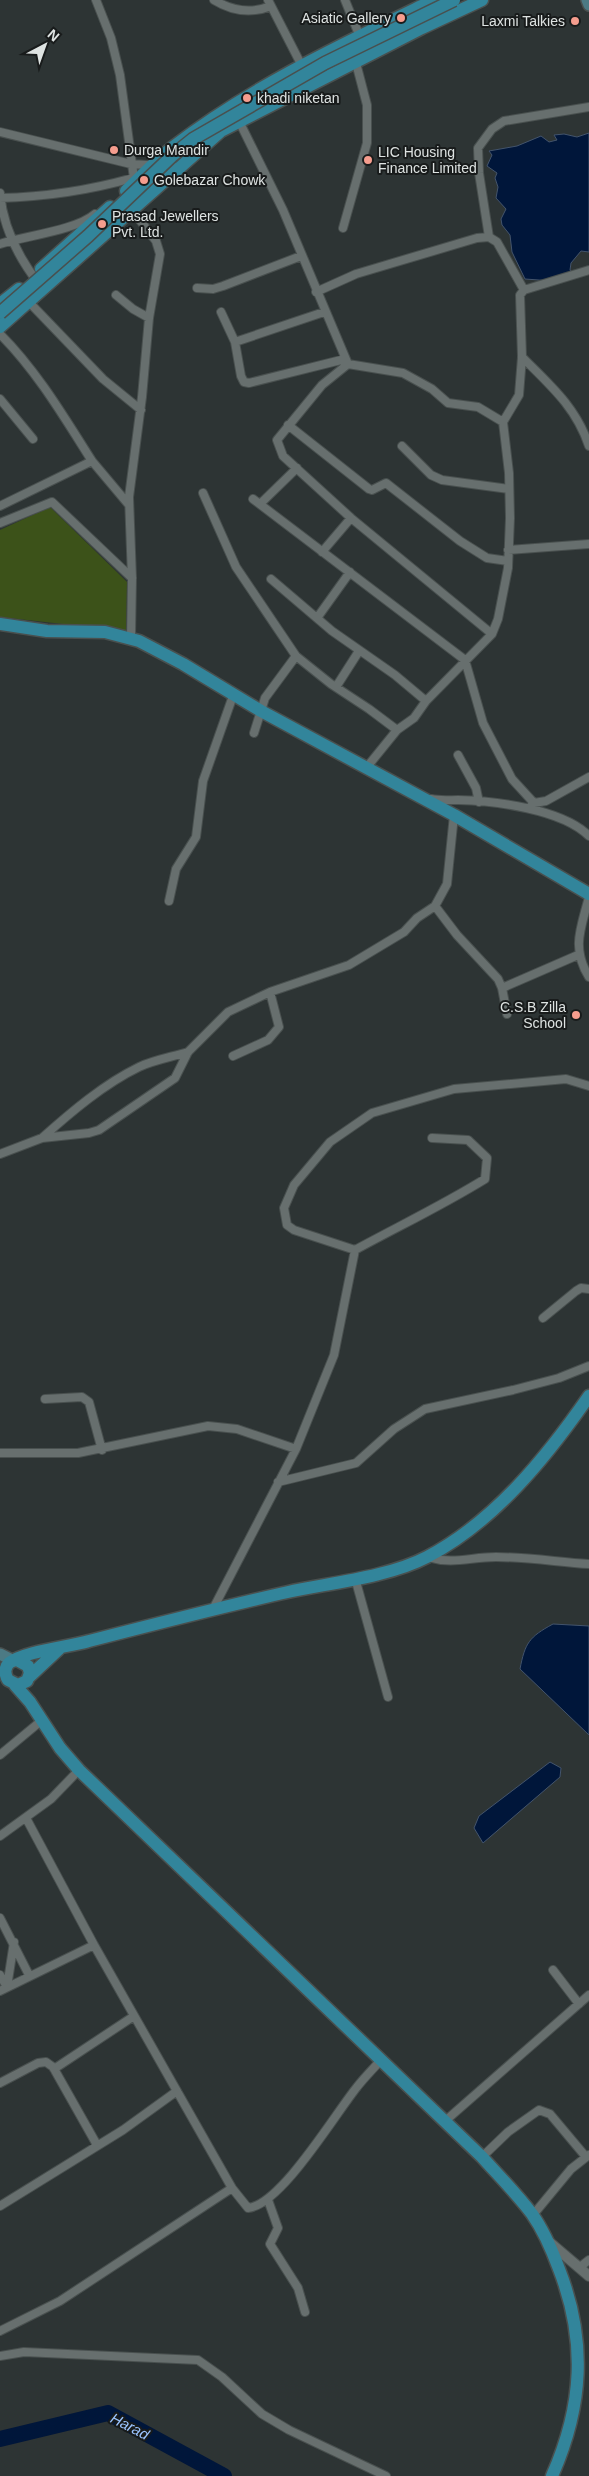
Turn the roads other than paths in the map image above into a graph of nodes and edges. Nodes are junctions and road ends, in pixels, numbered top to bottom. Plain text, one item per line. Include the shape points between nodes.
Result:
1 (96, 0) edge
2 (214, 0) edge
3 (345, 0) edge
4 (434, 0) edge
5 (454, 0) edge
6 (482, 0) edge
7 (587, 0) edge
8 (269, 3) edge
9 (411, 5) edge
10 (589, 5) edge
11 (360, 37) junction
12 (356, 63) junction
13 (302, 66) junction
14 (311, 85) junction
15 (232, 106) junction
16 (589, 106) edge
17 (239, 121) junction
18 (0, 132) edge
19 (131, 164) junction
20 (152, 165) junction
21 (178, 167) junction
22 (134, 180) junction
23 (0, 193) edge
24 (0, 198) edge
25 (136, 206) junction
26 (110, 207) junction
27 (122, 219) junction
28 (343, 228) dead end
29 (489, 238) junction
30 (11, 240) junction
31 (0, 244) edge
32 (301, 256) junction
33 (589, 270) edge
34 (33, 276) junction
35 (197, 288) dead end
36 (18, 290) junction
37 (43, 290) junction
38 (524, 290) junction
39 (316, 292) junction
40 (116, 296) dead end
41 (29, 302) junction
42 (0, 304) edge
43 (0, 312) edge
44 (221, 312) dead end
45 (324, 312) junction
46 (149, 318) junction
47 (0, 327) edge
48 (0, 334) edge
49 (235, 342) junction
50 (522, 356) junction
51 (346, 362) junction
52 (0, 398) edge
53 (141, 410) junction
54 (502, 422) junction
55 (288, 425) junction
56 (33, 439) dead end
57 (402, 446) dead end
58 (589, 446) edge
59 (92, 461) junction
60 (297, 468) junction
61 (509, 489) junction
62 (203, 493) dead end
63 (254, 499) dead end
64 (260, 504) junction
65 (129, 505) junction
66 (0, 506) edge
67 (351, 518) junction
68 (0, 523) edge
69 (589, 544) edge
70 (508, 550) junction
71 (322, 552) junction
72 (508, 561) junction
73 (350, 572) junction
74 (132, 578) junction
75 (272, 579) dead end
76 (317, 618) junction
77 (0, 624) edge
78 (492, 634) junction
79 (135, 639) junction
80 (359, 651) junction
81 (296, 656) junction
82 (465, 660) junction
83 (336, 687) junction
84 (234, 693) junction
85 (426, 701) junction
86 (261, 711) junction
87 (397, 730) junction
88 (254, 734) dead end
89 (458, 754) dead end
90 (367, 768) junction
91 (589, 777) edge
92 (424, 798) junction
93 (479, 802) junction
94 (531, 806) junction
95 (454, 815) junction
96 (589, 836) edge
97 (589, 896) edge
98 (169, 901) dead end
99 (435, 906) junction
100 (578, 955) junction
101 (589, 977) edge
102 (502, 988) junction
103 (270, 992) junction
104 (507, 1014) dead end
105 (188, 1052) junction
106 (233, 1056) dead end
107 (589, 1086) edge
108 (42, 1138) junction
109 (432, 1138) dead end
110 (0, 1154) edge
111 (355, 1250) junction
112 (589, 1289) edge
113 (543, 1318) dead end
114 (589, 1366) edge
115 (589, 1396) edge
116 (45, 1399) dead end
117 (296, 1449) junction
118 (102, 1450) junction
119 (0, 1453) edge
120 (278, 1482) junction
121 (427, 1557) junction
122 (589, 1564) edge
123 (355, 1578) junction
124 (213, 1608) junction
125 (60, 1648) junction
126 (0, 1654) edge
127 (15, 1661) junction
128 (3, 1671) edge
129 (23, 1681) junction
130 (388, 1697) dead end
131 (41, 1721) junction
132 (0, 1754) edge
133 (79, 1770) junction
134 (26, 1818) junction
135 (0, 1836) edge
136 (0, 1918) edge
137 (14, 1942) junction
138 (94, 1945) junction
139 (553, 1970) dead end
140 (0, 1975) edge
141 (29, 1975) junction
142 (7, 1987) junction
143 (0, 1991) edge
144 (589, 1995) edge
145 (579, 2004) junction
146 (134, 2016) junction
147 (380, 2061) junction
148 (54, 2069) junction
149 (0, 2083) edge
150 (177, 2091) junction
151 (444, 2122) junction
152 (97, 2145) junction
153 (479, 2154) junction
154 (588, 2156) edge
155 (232, 2188) junction
156 (268, 2200) junction
157 (1, 2203) edge
158 (533, 2215) junction
159 (548, 2241) junction
160 (589, 2260) edge
161 (580, 2267) junction
162 (589, 2276) edge
163 (306, 2312) dead end
164 (0, 2331) edge
165 (0, 2356) edge
166 (386, 2476) edge
167 (552, 2476) edge

1 - 19 street via 111,38 120,75
2 - 8 street via 226,7 247,11
3 - 11 street
4 - 9 main road
5 - 43 main road, bridge via 331,60 201,134 173,154 88,236
6 - 12 main road
7 - 10 main road
8 - 13 street
9 - 11 main road
11 - 13 main road
12 - 14 main road
12 - 28 street via 366,105 367,143
13 - 14 street
13 - 15 main road
14 - 17 main road
15 - 17 street
15 - 20 main road
16 - 29 street via 504,121 488,133 478,148
17 - 21 main road
17 - 32 street via 283,210
18 - 19 street
19 - 20 street
19 - 22 street
20 - 21 street
20 - 22 main road
21 - 25 main road
22 - 24 street via 49,195
22 - 25 street
22 - 26 main road
23 - 24 street
24 - 30 street
25 - 27 main road
25 - 46 street via 160,254
26 - 27 street
26 - 30 street via 107,204 90,218
26 - 34 main road
27 - 37 main road
29 - 38 street via 497,242
29 - 39 street via 429,250 356,274
30 - 31 street
30 - 34 street
32 - 35 street via 213,289
32 - 39 street
33 - 38 street
34 - 36 main road
34 - 37 street
36 - 41 street
36 - 42 main road
37 - 41 main road
38 - 50 street via 520,296
39 - 45 street
40 - 46 street
41 - 47 main road
41 - 53 street via 103,379
44 - 49 street
45 - 49 street
45 - 51 street
46 - 53 street
48 - 59 street via 58,408
49 - 51 street via 241,376 244,382 249,383
50 - 54 street via 519,395
50 - 58 street via 571,408 582,425
51 - 54 street via 403,373 432,389 448,403 478,408
51 - 55 street
52 - 56 street
53 - 65 street
54 - 61 street
55 - 60 street via 277,440 284,456
55 - 72 street via 369,489 386,482 460,541 487,558
57 - 61 street via 431,475 442,480
59 - 65 street
59 - 66 street
60 - 64 street
60 - 67 street
61 - 70 street
62 - 81 street via 236,567
63 - 64 street
64 - 71 street
65 - 74 street
67 - 71 street
67 - 78 street
68 - 74 street via 52,502
69 - 70 street
70 - 72 street
71 - 73 street
72 - 78 street via 498,619
73 - 76 street
73 - 82 street
74 - 79 street
75 - 76 street
76 - 80 street
77 - 79 main road via 47,631 105,632
78 - 82 street
79 - 84 main road
80 - 83 street
80 - 85 street
81 - 83 street
81 - 86 street via 265,698
82 - 85 street
82 - 94 street via 483,723 512,779
83 - 87 street
84 - 86 main road
84 - 98 street via 203,781 196,837 176,869
85 - 87 street via 414,718
86 - 88 street
86 - 90 main road
87 - 90 street
89 - 93 street via 476,788
90 - 92 main road
91 - 94 street
92 - 93 street
92 - 95 main road
93 - 94 street
94 - 96 street
95 - 97 main road
95 - 99 street via 447,884
97 - 100 street via 579,934
99 - 102 street via 498,979
99 - 103 street via 404,932 348,965
100 - 101 street
100 - 102 street
102 - 104 street
103 - 105 street via 228,1012
103 - 106 street via 280,1027 268,1040
105 - 108 street via 139,1067 120,1078
105 - 108 street via 175,1078 99,1130
107 - 111 street via 566,1078 454,1088 372,1113 330,1142 294,1185 284,1208 287,1225
108 - 110 street
109 - 111 street via 468,1140 487,1158 485,1179 443,1205
111 - 117 street via 334,1355
112 - 113 street via 576,1291
114 - 120 street via 513,1390 425,1409 394,1429 356,1463
115 - 121 main road via 537,1462 489,1515
116 - 118 street via 82,1397 89,1402
117 - 118 street via 237,1429 208,1426
117 - 120 street
118 - 119 street
120 - 124 street
121 - 122 street via 442,1562 495,1556
121 - 123 main road via 382,1573
123 - 124 main road
123 - 130 street
124 - 125 main road
125 - 127 main road via 41,1650
125 - 129 main road
126 - 127 main road
127 - 128 main road
127 - 129 main road via 28,1666
128 - 129 main road via 8,1680
129 - 131 main road
131 - 132 street
131 - 133 main road
133 - 134 street via 51,1799
133 - 147 main road
134 - 135 street
134 - 138 street
136 - 137 street
137 - 141 street
137 - 142 street
138 - 141 street
138 - 146 street
139 - 145 street
140 - 142 street
141 - 142 street
142 - 143 street
144 - 145 street
145 - 151 street
146 - 148 street
146 - 150 street
147 - 151 main road
147 - 156 street via 357,2086 290,2178
148 - 149 street via 46,2062 38,2063
148 - 152 street
150 - 152 street
150 - 155 street
151 - 153 main road
152 - 157 street
153 - 154 street via 540,2110 550,2114
153 - 158 main road
154 - 158 street via 571,2169
155 - 156 street via 248,2208
155 - 164 street via 60,2300
156 - 163 street via 278,2228 270,2244 298,2288
158 - 159 main road
159 - 161 street
159 - 167 main road via 569,2294 578,2352 576,2402 571,2426
160 - 161 street
161 - 162 street
165 - 166 street via 24,2352 198,2360 262,2414

